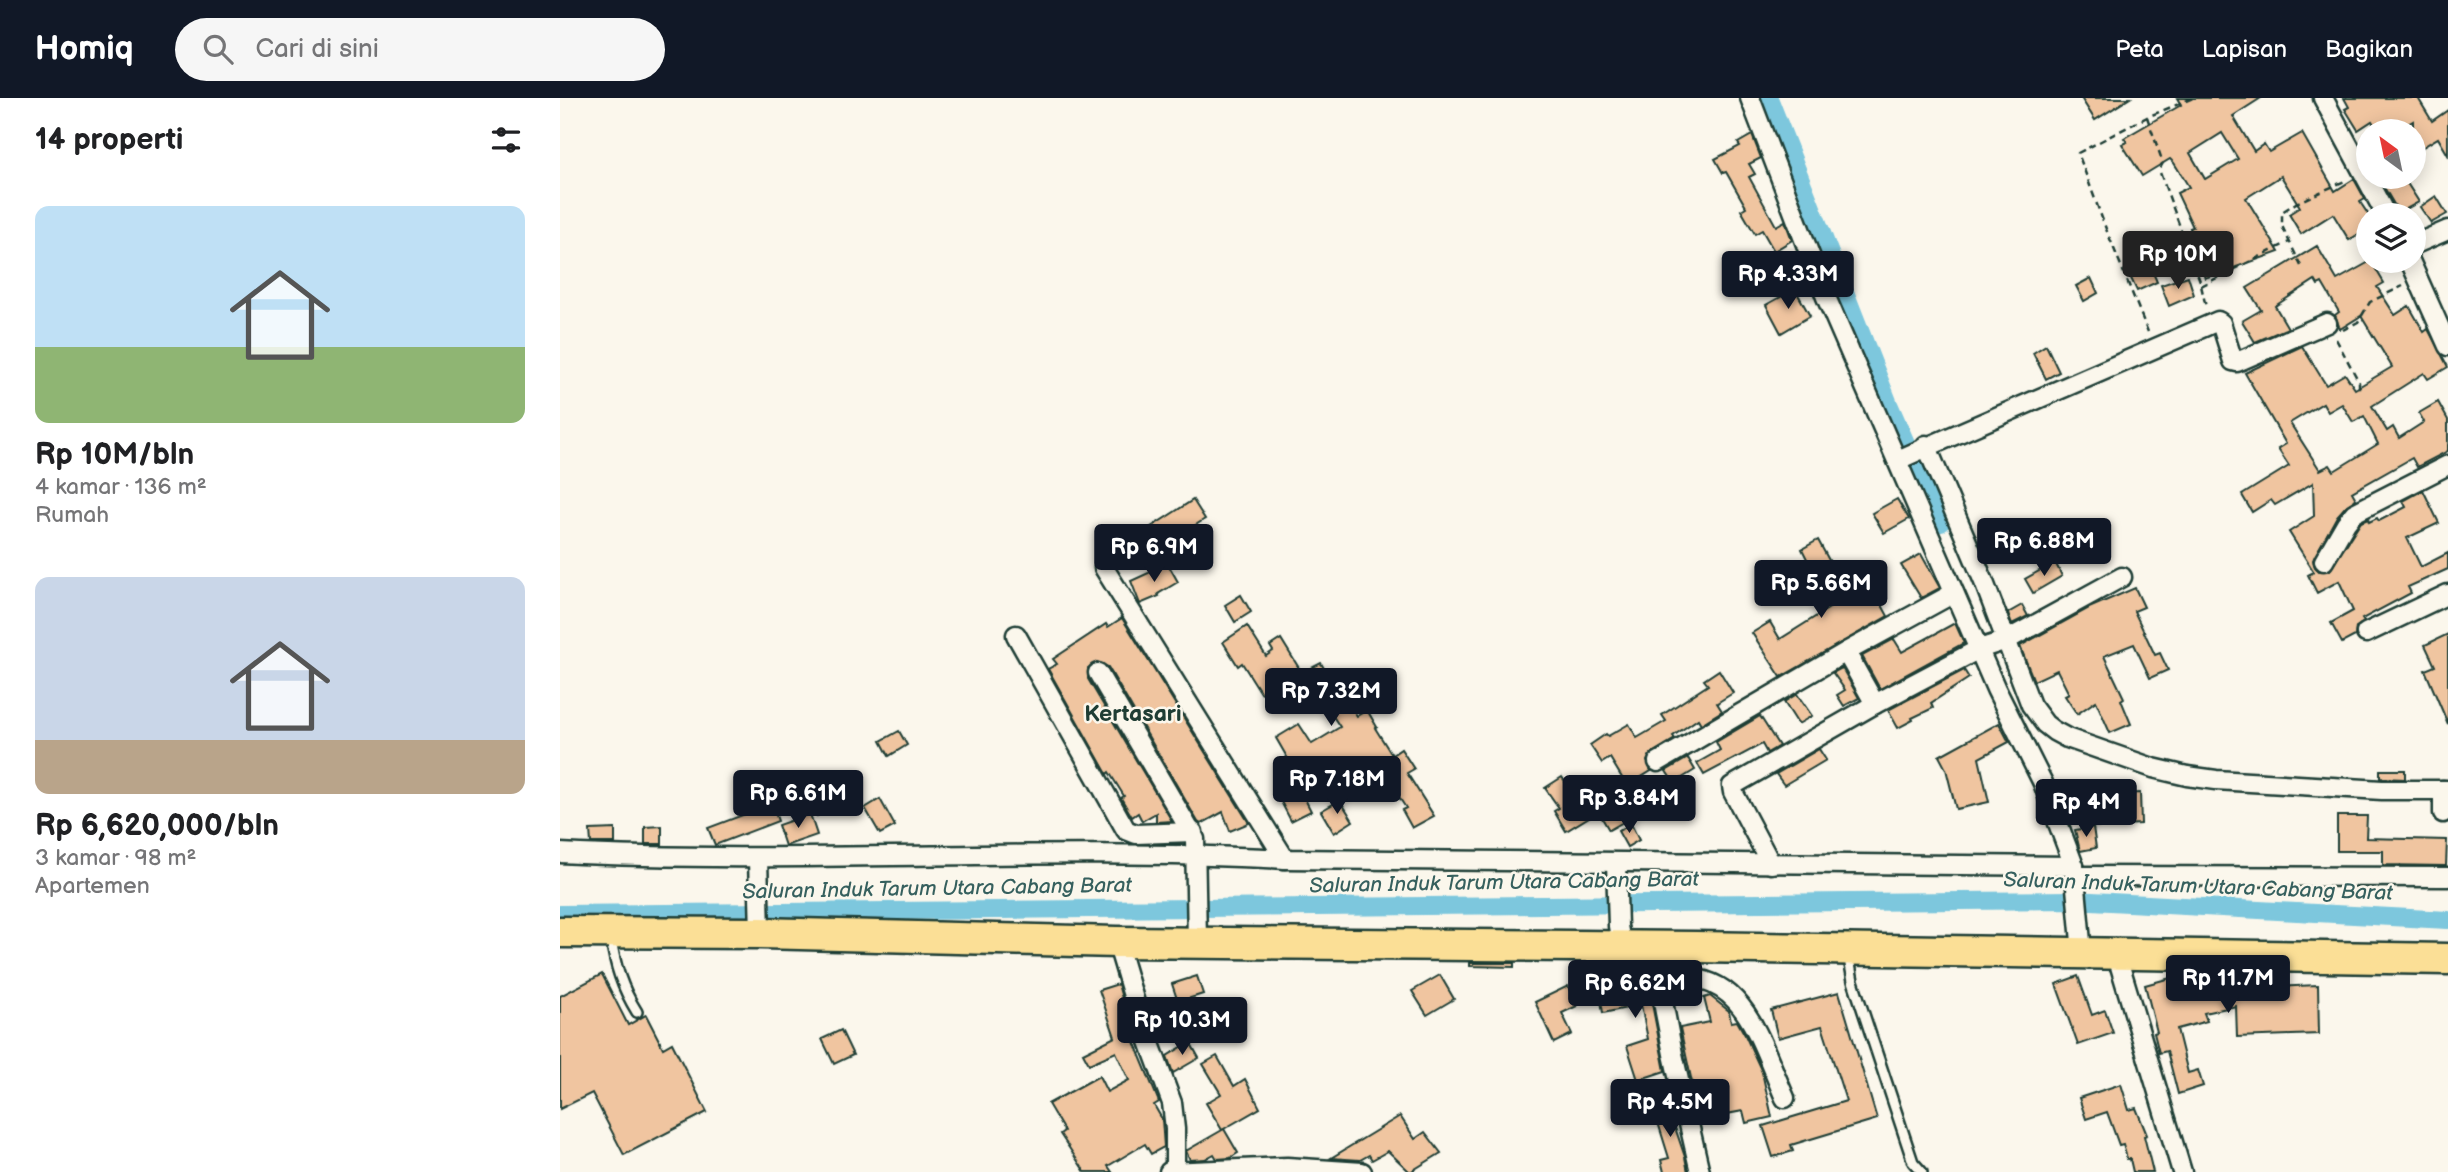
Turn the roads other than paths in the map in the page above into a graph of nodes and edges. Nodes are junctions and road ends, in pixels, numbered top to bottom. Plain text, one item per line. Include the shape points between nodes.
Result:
1 (1750, 98) edge
2 (2323, 98) edge
3 (2379, 203) edge
4 (2448, 230) edge
5 (2426, 239) edge
6 (2415, 273) edge
7 (2327, 323) dead end
8 (2448, 346) edge
9 (1925, 447) junction
10 (1900, 459) junction
11 (2448, 465) edge
12 (2324, 561) dead end
13 (1104, 568) dead end
14 (2122, 577) dead end
15 (1954, 593) junction
16 (2448, 594) edge
17 (2366, 634) dead end
18 (1016, 635) dead end
19 (2005, 641) junction
20 (1982, 648) junction
21 (1846, 652) junction
22 (1098, 673) dead end
23 (1875, 704) junction
24 (2020, 712) junction
25 (1658, 762) dead end
26 (2444, 798) edge
27 (1193, 832) junction
28 (560, 853) edge
29 (1285, 859) junction
30 (1196, 860) junction
31 (1771, 864) junction
32 (758, 865) junction
33 (1616, 869) junction
34 (2075, 871) junction
35 (2448, 877) edge
36 (760, 926) junction
37 (560, 932) edge
38 (611, 933) junction
39 (1197, 934) junction
40 (1620, 937) junction
41 (1118, 942) junction
42 (2081, 944) junction
43 (2116, 953) junction
44 (1849, 955) junction
45 (2448, 959) edge
46 (1699, 964) junction
47 (637, 1012) dead end
48 (1785, 1098) dead end
49 (1172, 1171) edge
50 (1362, 1172) edge
51 (1700, 1172) edge
52 (1922, 1172) edge
53 (2182, 1172) edge

1 - 10 street via 1826,297
2 - 3 street
4 - 5 street
6 - 8 street
7 - 9 street via 2237,362 2218,321
9 - 10 street
9 - 19 street
10 - 15 street
11 - 12 street via 2354,513
13 - 29 street
14 - 19 street
15 - 20 street
15 - 21 street
16 - 17 street
18 - 27 street via 1126,830 1136,834
19 - 20 street
19 - 24 street
20 - 23 street
20 - 24 street
21 - 23 street
21 - 25 street
22 - 27 street
23 - 31 street via 1732,786
24 - 26 street via 2067,738 2187,776
24 - 34 street
27 - 30 street
28 - 32 street
29 - 30 street
29 - 33 street
30 - 32 street
30 - 39 street
31 - 33 street
31 - 34 street
32 - 36 street
33 - 40 street
34 - 35 street
34 - 42 street
36 - 38 main road
36 - 41 main road
37 - 38 main road
38 - 47 lane via 617,971
39 - 40 main road
39 - 41 main road
40 - 46 main road
41 - 49 street via 1172,1103
42 - 43 main road
42 - 44 main road
43 - 45 main road
43 - 53 street
44 - 46 main road
44 - 52 lane via 1853,981 1913,1162
46 - 48 street via 1738,1001
46 - 51 street via 1659,981
49 - 50 street via 1287,1167

